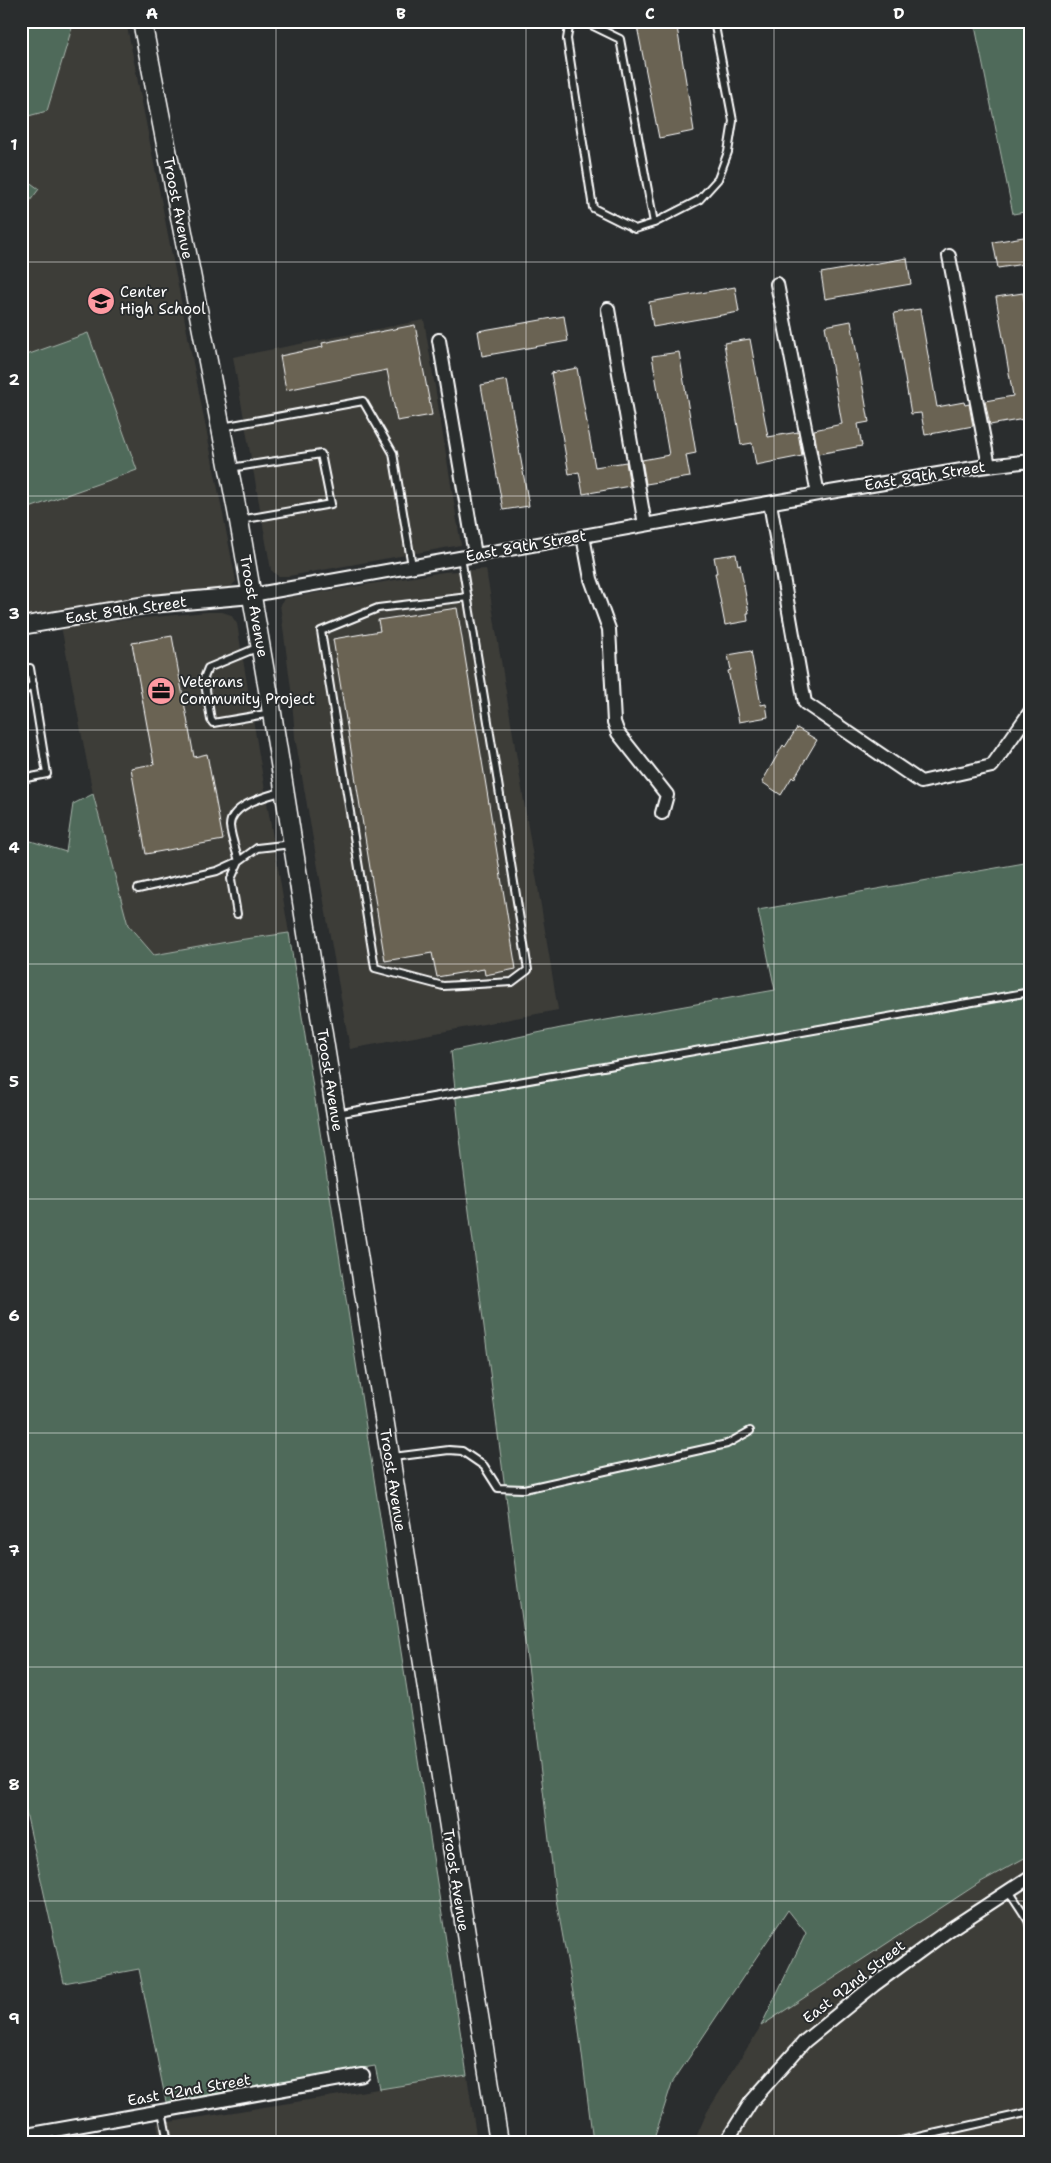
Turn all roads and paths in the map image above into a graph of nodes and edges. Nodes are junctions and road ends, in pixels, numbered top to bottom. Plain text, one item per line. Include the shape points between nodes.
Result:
1 (142, 21) edge
2 (570, 21) edge
3 (583, 21) edge
4 (720, 21) edge
5 (654, 223) junction
6 (949, 256) dead end
7 (776, 284) dead end
8 (608, 308) dead end
9 (440, 340) dead end
10 (221, 428) junction
11 (1030, 461) edge
12 (989, 466) junction
13 (228, 468) junction
14 (818, 494) junction
15 (770, 502) junction
16 (239, 521) junction
17 (645, 525) junction
18 (583, 536) junction
19 (475, 555) junction
20 (461, 557) junction
21 (412, 566) junction
22 (252, 594) junction
23 (468, 597) junction
24 (21, 626) edge
25 (260, 646) junction
26 (21, 670) edge
27 (33, 684) junction
28 (21, 694) edge
29 (1030, 712) edge
30 (272, 714) junction
31 (21, 779) edge
32 (284, 791) junction
33 (662, 813) dead end
34 (293, 844) junction
35 (239, 861) junction
36 (138, 889) dead end
37 (236, 914) dead end
38 (1030, 992) edge
39 (335, 1114) junction
40 (750, 1431) dead end
41 (389, 1457) junction
42 (1030, 1877) edge
43 (1009, 1891) junction
44 (1030, 1927) edge
45 (363, 2076) dead end
46 (162, 2111) junction
47 (1030, 2112) edge
48 (21, 2136) edge
49 (168, 2142) edge
50 (499, 2142) edge
51 (726, 2142) edge
52 (897, 2142) edge

1 - 10 main road, Troost Avenue
2 - 5 lane via 567,39 593,208 634,229
3 - 5 lane via 620,39
4 - 5 lane via 714,26 733,121 728,152 718,179 699,200
6 - 12 street
7 - 14 street
8 - 17 street
9 - 19 street
10 - 13 main road, Troost Avenue
10 - 21 lane via 363,401 393,453
11 - 12 street, East 89th Street
12 - 14 street, East 89th Street
13 - 16 main road, Troost Avenue
13 - 16 lane via 321,454 331,504
14 - 15 street, East 89th Street
15 - 17 street, East 89th Street
15 - 29 street via 805,702 921,782 992,766
16 - 22 main road, Troost Avenue
17 - 18 street, East 89th Street
18 - 19 street, East 89th Street
18 - 33 street via 592,579 610,629 614,722 618,733 667,795
19 - 20 street, East 89th Street
20 - 21 street, East 89th Street
20 - 23 lane
21 - 22 street, East 89th Street
22 - 24 street, East 89th Street via 151,604
22 - 25 main road, Troost Avenue
23 - 23 lane via 528,970 512,982 443,986 375,968 321,631 378,608
25 - 30 main road, Troost Avenue
25 - 30 lane via 208,668 204,678 206,692 213,723
26 - 27 lane via 30,668
27 - 28 lane
27 - 31 lane via 47,774
30 - 32 main road, Troost Avenue
32 - 34 main road, Troost Avenue
32 - 35 lane via 250,802 232,818 230,826
34 - 35 lane via 257,848
34 - 39 main road, Troost Avenue
35 - 36 lane via 217,872
35 - 37 lane via 230,879
38 - 39 lane
39 - 41 main road, Troost Avenue
40 - 41 lane via 726,1444 524,1489 498,1488 484,1466 462,1451
41 - 50 main road, Troost Avenue
42 - 43 street, East 92nd Street
43 - 44 lane
43 - 51 street, East 92nd Street via 874,1985 805,2041 751,2102
45 - 46 street, East 92nd Street
46 - 48 street, East 92nd Street
46 - 49 lane
47 - 52 lane

